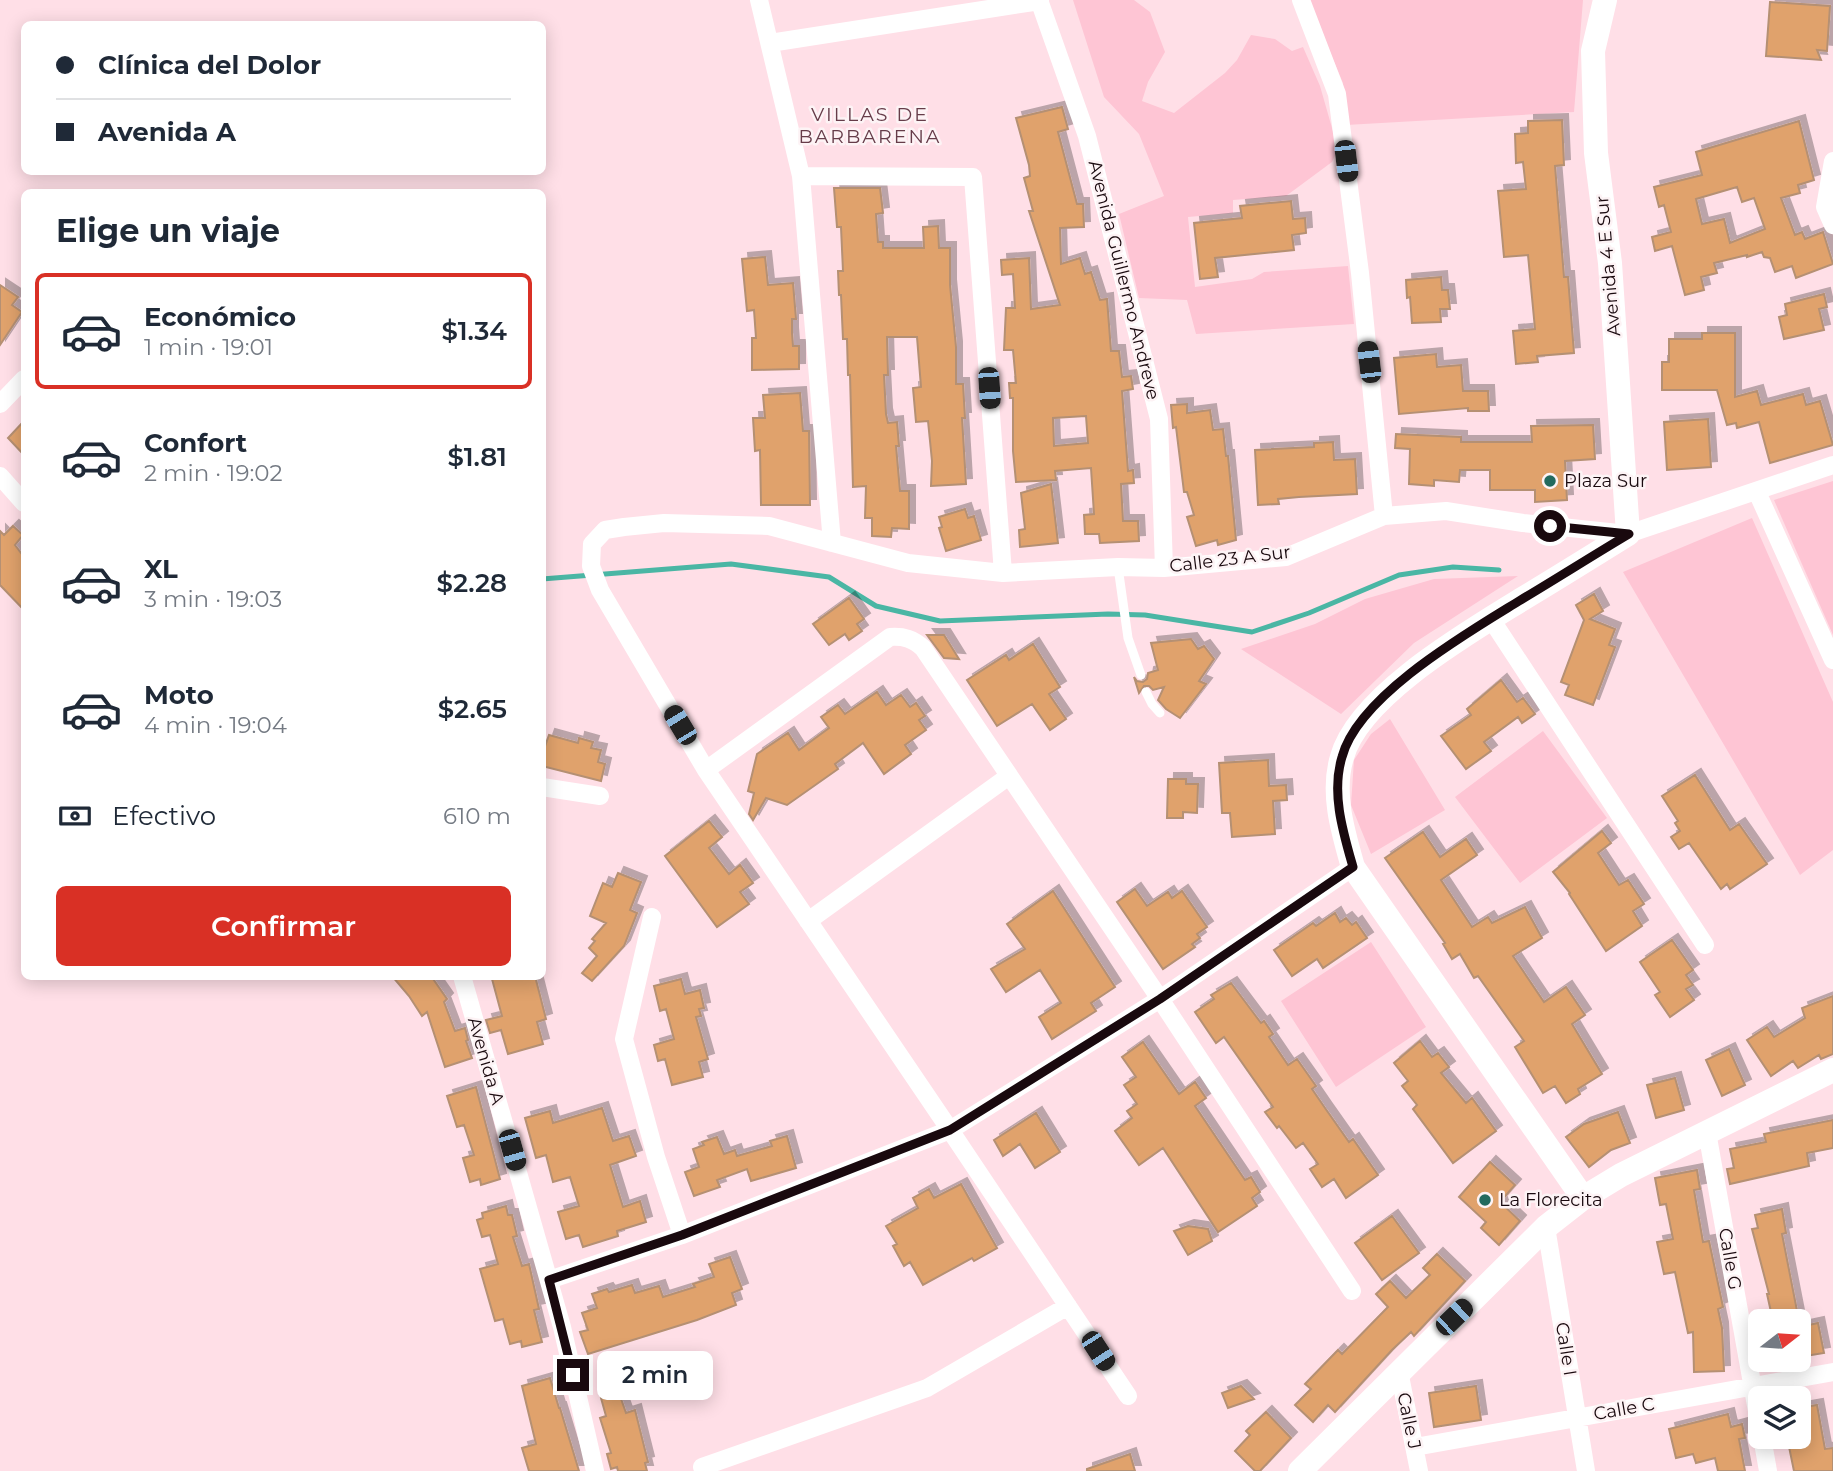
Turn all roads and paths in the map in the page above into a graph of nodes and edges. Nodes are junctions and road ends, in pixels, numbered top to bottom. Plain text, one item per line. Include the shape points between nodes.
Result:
1 (758, 0) edge
2 (1301, 0) edge
3 (1605, 0) edge
4 (1040, 1) edge
5 (770, 43) junction
6 (1833, 161) edge
7 (801, 176) junction
8 (1829, 206) edge
9 (1833, 225) edge
10 (21, 382) edge
11 (0, 404) edge
12 (1833, 465) edge
13 (0, 476) edge
14 (1757, 492) junction
15 (21, 500) edge
16 (1384, 516) junction
17 (1629, 534) junction
18 (832, 543) junction
19 (1118, 567) junction
20 (1164, 568) junction
21 (1003, 573) junction
22 (1491, 619) junction
23 (1833, 660) edge
24 (1141, 675) dead end
25 (1146, 692) dead end
26 (1160, 713) dead end
27 (706, 771) junction
28 (1009, 776) junction
29 (546, 788) edge
30 (600, 796) dead end
31 (1353, 867) junction
32 (652, 917) dead end
33 (808, 921) junction
34 (1705, 945) dead end
35 (463, 980) edge
36 (1160, 999) junction
37 (1833, 1070) edge
38 (950, 1130) junction
39 (1707, 1132) junction
40 (1583, 1198) junction
41 (1546, 1227) junction
42 (682, 1235) junction
43 (549, 1280) junction
44 (1352, 1291) dead end
45 (1068, 1307) junction
46 (1399, 1371) junction
47 (1833, 1372) edge
48 (1753, 1386) edge
49 (1758, 1386) edge
50 (1748, 1388) edge
51 (1128, 1396) dead end
52 (1577, 1418) junction
53 (1415, 1447) junction
54 (1764, 1449) edge
55 (702, 1467) dead end
56 (595, 1471) edge
57 (1300, 1471) edge
58 (1419, 1471) edge
59 (1586, 1471) edge
60 (1768, 1471) edge

1 - 5 street
2 - 16 street via 1337,94
3 - 17 street, Avenida 4 E Sur via 1593,51 1596,153 1610,263
4 - 5 street
4 - 20 street, Avenida Guillermo Andreve via 1087,136 1159,419
5 - 7 street
6 - 8 street
7 - 18 street
7 - 21 street via 973,177
8 - 9 street
10 - 11 street
12 - 14 street, Calle 23 A Sur
13 - 15 street
14 - 17 street, Calle 23 A Sur
14 - 23 street
16 - 17 street, Calle 23 A Sur via 1446,511
16 - 20 street, Calle 23 A Sur via 1286,557
17 - 22 street
18 - 21 street, Calle 23 A Sur via 908,563
18 - 27 street, Calle 23 A Sur via 769,526 664,523 605,530 592,544 592,566 600,590
19 - 20 street, Calle 23 A Sur
19 - 21 street, Calle 23 A Sur
19 - 24 lane via 1128,638
22 - 31 street via 1397,685 1356,727 1342,756 1337,785
22 - 34 street
25 - 26 lane
27 - 28 street via 890,637 899,636 923,648
27 - 33 street
28 - 33 street
28 - 36 street
29 - 30 street
31 - 36 street
31 - 40 street
32 - 42 street via 624,1039
33 - 38 street
35 - 43 street, Avenida A
36 - 38 street
36 - 44 street
37 - 39 street
38 - 42 street
38 - 45 street
39 - 40 street
39 - 48 street, Calle G
40 - 41 street
41 - 46 street
41 - 52 street, Calle I
42 - 43 street
43 - 56 street, Avenida A
45 - 51 street
45 - 55 street via 927,1388
46 - 53 street, Calle J
46 - 57 street
47 - 49 street, Calle C
50 - 52 street, Calle C
52 - 53 street, Calle C
52 - 59 street, Calle I
53 - 58 street, Calle J
54 - 60 street

